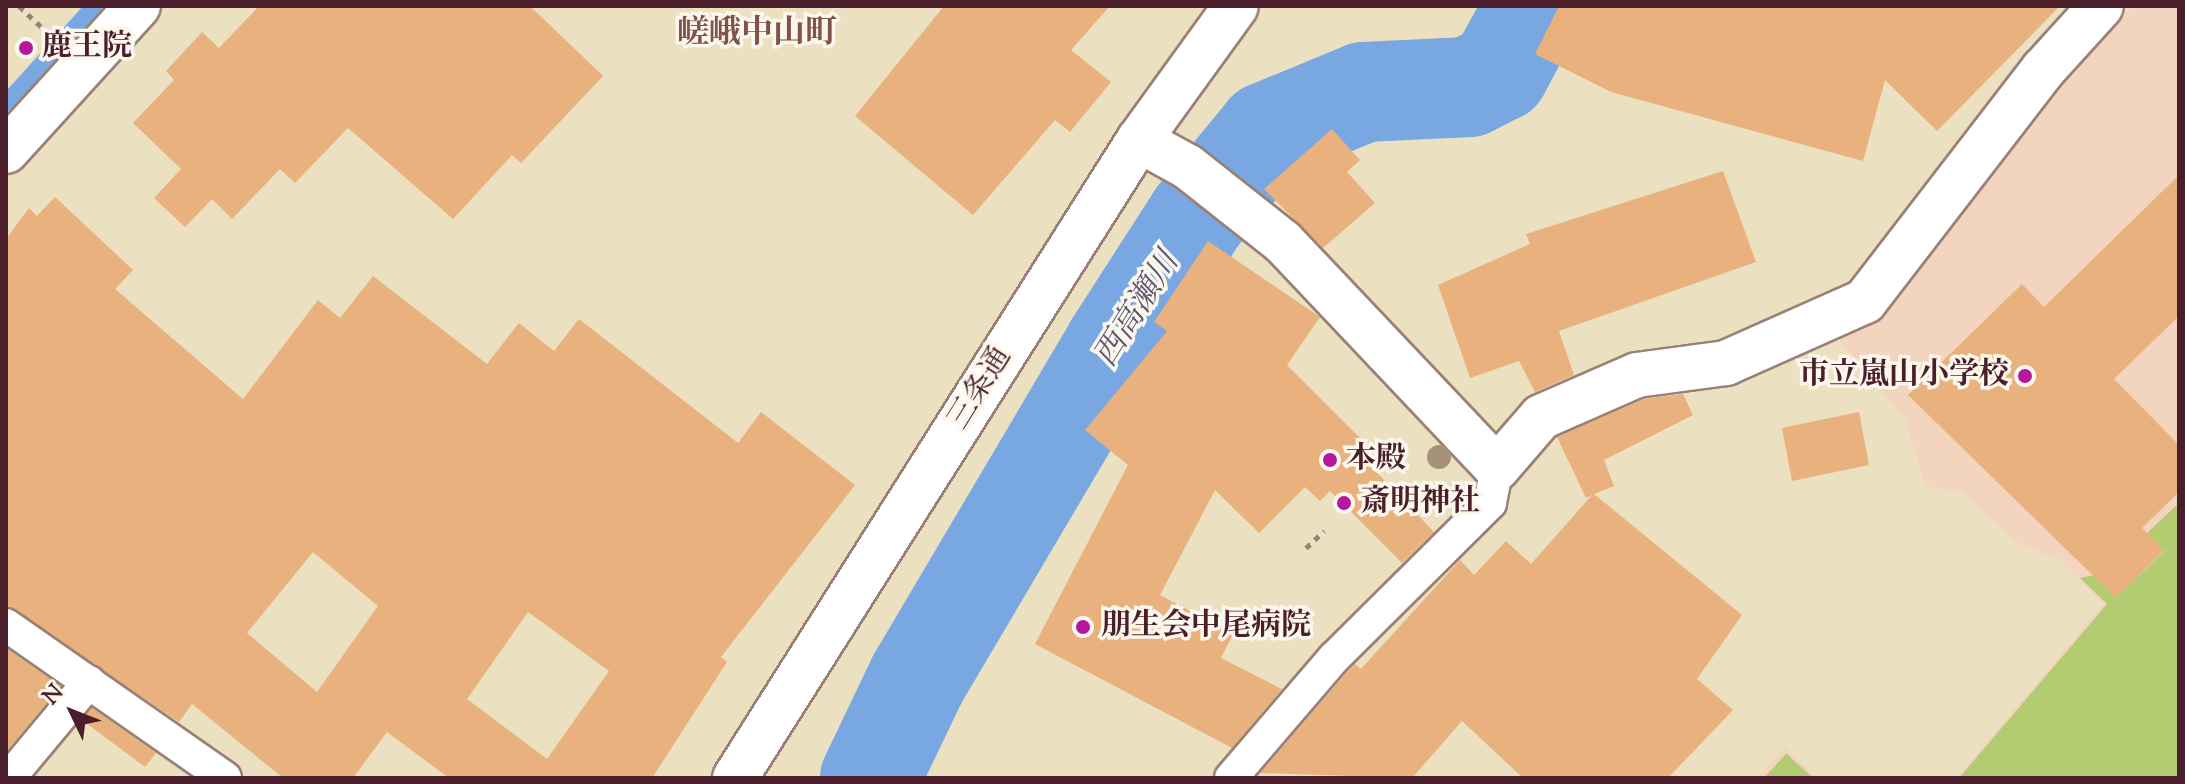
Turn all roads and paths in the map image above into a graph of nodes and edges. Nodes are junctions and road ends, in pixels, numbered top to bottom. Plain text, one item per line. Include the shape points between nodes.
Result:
1 (19, 6) edge
2 (138, 6) edge
3 (1236, 6) edge
4 (2101, 6) edge
5 (56, 40) dead end
6 (11, 136) edge
7 (1139, 140) junction
8 (1497, 468) junction
9 (1324, 531) dead end
10 (1306, 548) dead end
11 (6, 625) edge
12 (89, 682) junction
13 (9, 778) edge
14 (225, 778) edge
15 (735, 778) edge
16 (1231, 778) edge

1 - 5 path
2 - 6 street
3 - 7 street, 三条通
4 - 8 street via 1865,301 1726,363 1637,375 1541,417
7 - 8 street via 1188,167 1283,242
7 - 15 street, 三条通
8 - 16 lane via 1490,503 1334,658
9 - 10 path
11 - 12 lane
12 - 13 lane
12 - 14 lane

